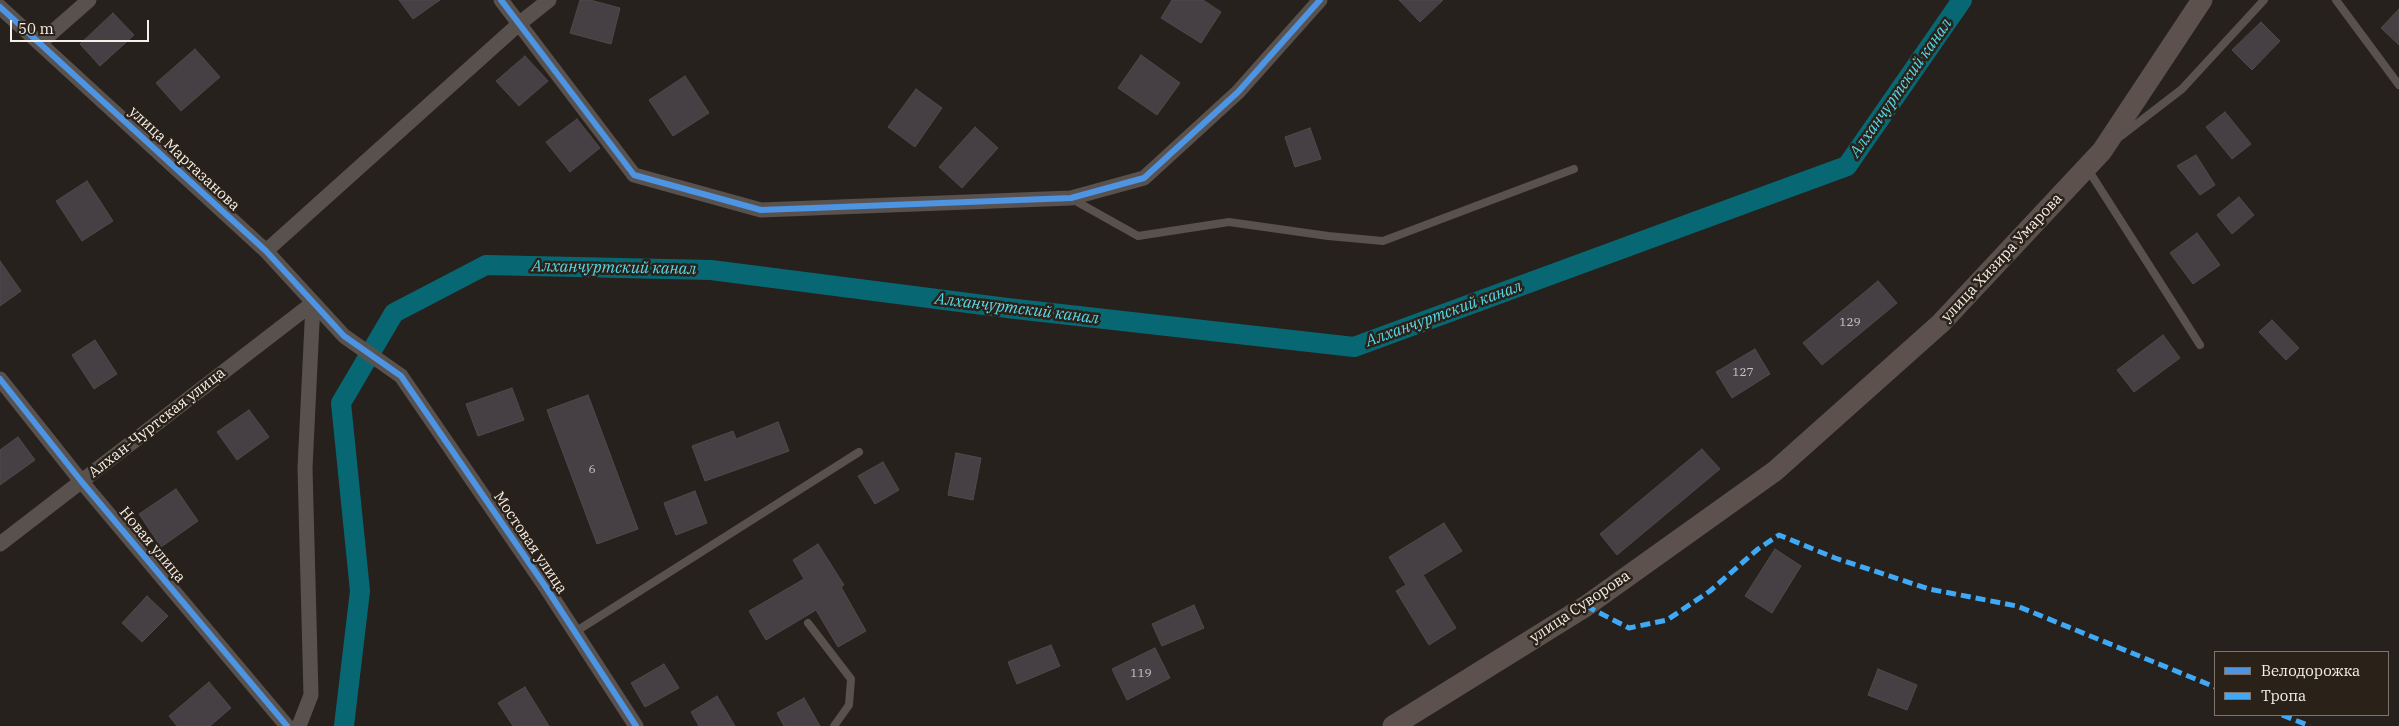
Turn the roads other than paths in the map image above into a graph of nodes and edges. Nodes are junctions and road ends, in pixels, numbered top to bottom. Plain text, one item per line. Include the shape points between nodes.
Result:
1 (89, 0) edge
2 (501, 0) edge
3 (549, 0) edge
4 (1320, 0) edge
5 (2202, 0) edge
6 (2264, 0) edge
7 (2336, 0) edge
8 (0, 7) edge
9 (520, 24) junction
10 (40, 43) junction
11 (2399, 85) edge
12 (2102, 151) junction
13 (2087, 168) junction
14 (1574, 169) dead end
15 (1071, 198) junction
16 (266, 251) junction
17 (313, 303) junction
18 (2200, 345) dead end
19 (401, 376) joint
20 (0, 379) edge
21 (859, 452) dead end
22 (81, 481) junction
23 (1761, 481) joint
24 (0, 544) edge
25 (808, 623) dead end
26 (575, 632) junction
27 (287, 726) edge
28 (299, 726) edge
29 (636, 726) edge
30 (834, 726) edge
31 (1393, 726) edge

1 - 10 street
2 - 9 street
3 - 9 street
4 - 15 street via 1238,92 1144,178
5 - 12 main road, улица Хизира Умарова
6 - 12 lane via 2182,89
7 - 11 lane
8 - 10 street, улица Мартазанова
9 - 15 street via 634,175 762,210
9 - 16 street
10 - 16 street, улица Мартазанова
12 - 13 main road, улица Хизира Умарова
13 - 18 lane
13 - 23 main road, улица Хизира Умарова via 1941,323
14 - 15 lane via 1383,241 1229,222 1138,236
16 - 17 street, улица Мартазанова
17 - 19 street, улица Мартазанова via 344,336
17 - 22 street, Алхан-Чуртская улица
17 - 28 street via 305,468 311,695
19 - 26 street, Мостовая улица
20 - 22 street, Новая улица
21 - 26 lane
22 - 24 street, Алхан-Чуртская улица
22 - 27 street, Новая улица
23 - 31 main road, улица Суворова via 1586,606
25 - 30 lane via 851,680 849,705
26 - 29 street, Мостовая улица

